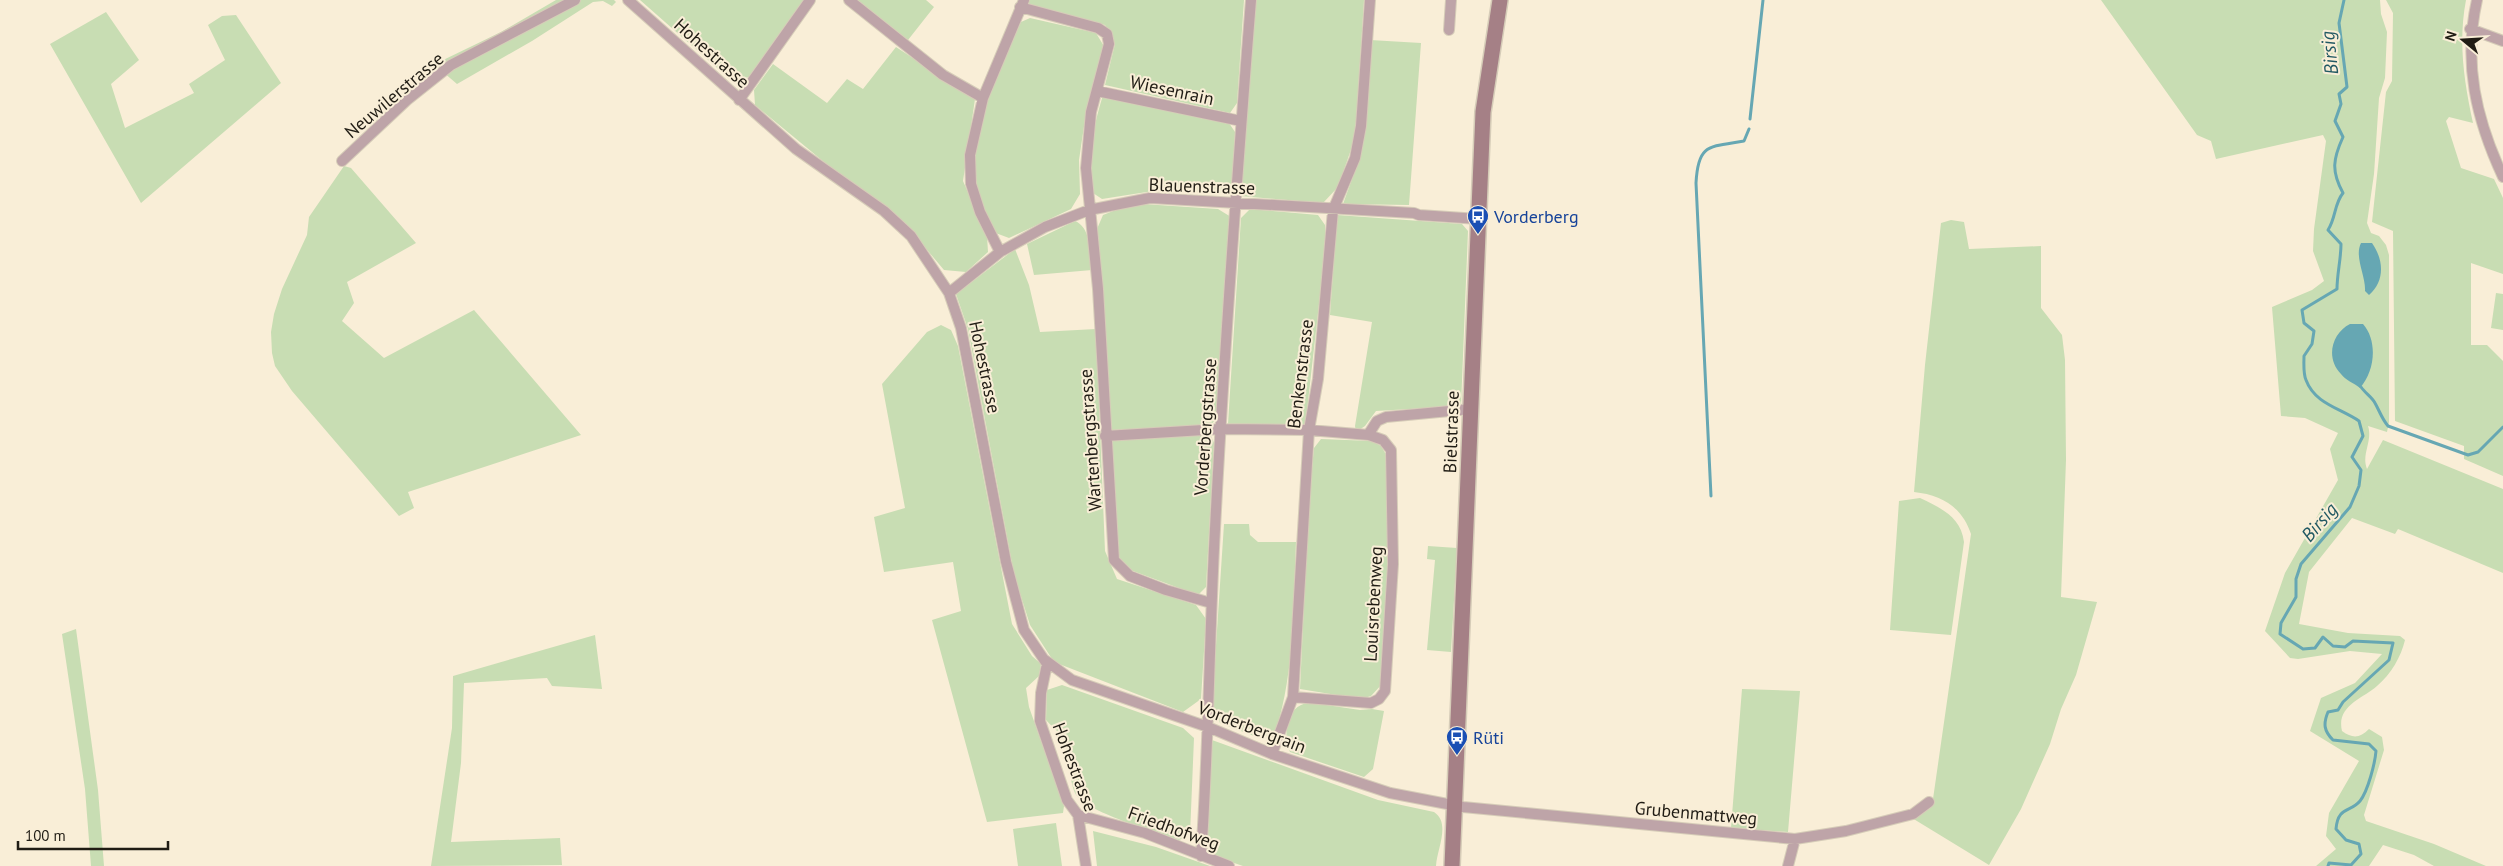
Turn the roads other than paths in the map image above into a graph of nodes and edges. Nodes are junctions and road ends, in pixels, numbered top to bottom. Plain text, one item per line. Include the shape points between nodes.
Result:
1 (575, 0) edge
2 (628, 0) edge
3 (810, 0) edge
4 (849, 0) edge
5 (1251, 0) edge
6 (1370, 0) edge
7 (1451, 0) edge
8 (1500, 0) edge
9 (2476, 0) edge
10 (1022, 4) edge
11 (2470, 28) junction
12 (1449, 30) dead end
13 (2503, 41) edge
14 (1097, 91) junction
15 (983, 98) junction
16 (739, 100) junction
17 (1241, 121) junction
18 (342, 161) dead end
19 (2503, 177) edge
20 (1235, 202) junction
21 (1089, 210) junction
22 (1333, 210) junction
23 (1479, 220) junction
24 (1000, 252) junction
25 (950, 293) junction
26 (1471, 409) junction
27 (1220, 429) junction
28 (1309, 430) junction
29 (1368, 435) junction
30 (1106, 436) junction
31 (1211, 604) junction
32 (1045, 660) junction
33 (1293, 697) junction
34 (1208, 727) junction
35 (1272, 754) junction
36 (1929, 802) dead end
37 (1455, 805) junction
38 (1078, 815) junction
39 (1795, 839) junction
40 (1201, 856) junction
41 (1086, 866) edge
42 (1229, 866) edge
43 (1452, 866) edge
44 (1788, 866) edge

1 - 18 street, Neuwilerstrasse via 451,65 407,100
2 - 16 street, Hohestrasse
3 - 16 street
4 - 15 street via 943,75
5 - 17 street, Vorderbergstrasse
6 - 22 street, Benkenstrasse via 1361,126 1355,158
7 - 12 street
8 - 23 main road, Bielstrasse via 1484,112
9 - 11 street
10 - 14 street, Wartenbergstrasse via 1098,28 1107,34 1110,44
10 - 15 street
11 - 13 street
11 - 19 street via 2471,76 2480,119
14 - 17 street, Wiesenrain
14 - 21 street, Wartenbergstrasse via 1091,112 1086,168
15 - 24 street via 970,155 971,184 980,212
16 - 25 street, Hohestrasse via 796,148 884,211 911,236
17 - 20 street, Vorderbergstrasse
20 - 21 street, Blauenstrasse via 1150,198
20 - 22 street, Blauenstrasse
20 - 27 street, Vorderbergstrasse
21 - 24 street, Blauenstrasse via 1046,227
21 - 30 street, Wartenbergstrasse via 1098,289
22 - 23 street, Blauenstrasse via 1414,213
22 - 28 street, Benkenstrasse via 1318,379
23 - 26 main road, Bielstrasse
24 - 25 street, Blauenstrasse
25 - 32 street, Hohestrasse via 978,407 1006,562 1024,630
26 - 29 street via 1386,416 1377,421
26 - 37 main road, Bielstrasse
27 - 28 street, Louisrebenweg
27 - 30 street, Louisrebenweg
27 - 31 street, Vorderbergstrasse
28 - 29 street, Louisrebenweg
28 - 33 street, Benkenstrasse
29 - 33 street, Louisrebenweg via 1383,440 1392,450 1393,564 1385,690 1371,703
30 - 31 street, Wartenbergstrasse via 1114,560 1130,576
31 - 34 street, Vorderbergstrasse
32 - 34 street, Vorderbergrain via 1072,680
32 - 38 street, Hohestrasse via 1040,721 1067,800
33 - 35 street, Benkenstrasse
34 - 35 street, Vorderbergrain
34 - 40 street, Vorderbergstrasse
35 - 37 street, Vorderbergrain via 1390,793
36 - 39 street, Grubenmattweg via 1913,814 1846,831
37 - 39 street, Grubenmattweg
37 - 43 main road, Bielstrasse
38 - 40 street, Friedhofweg via 1137,830
38 - 41 street, Hohestrasse
39 - 44 street
40 - 42 street, Friedhofweg

